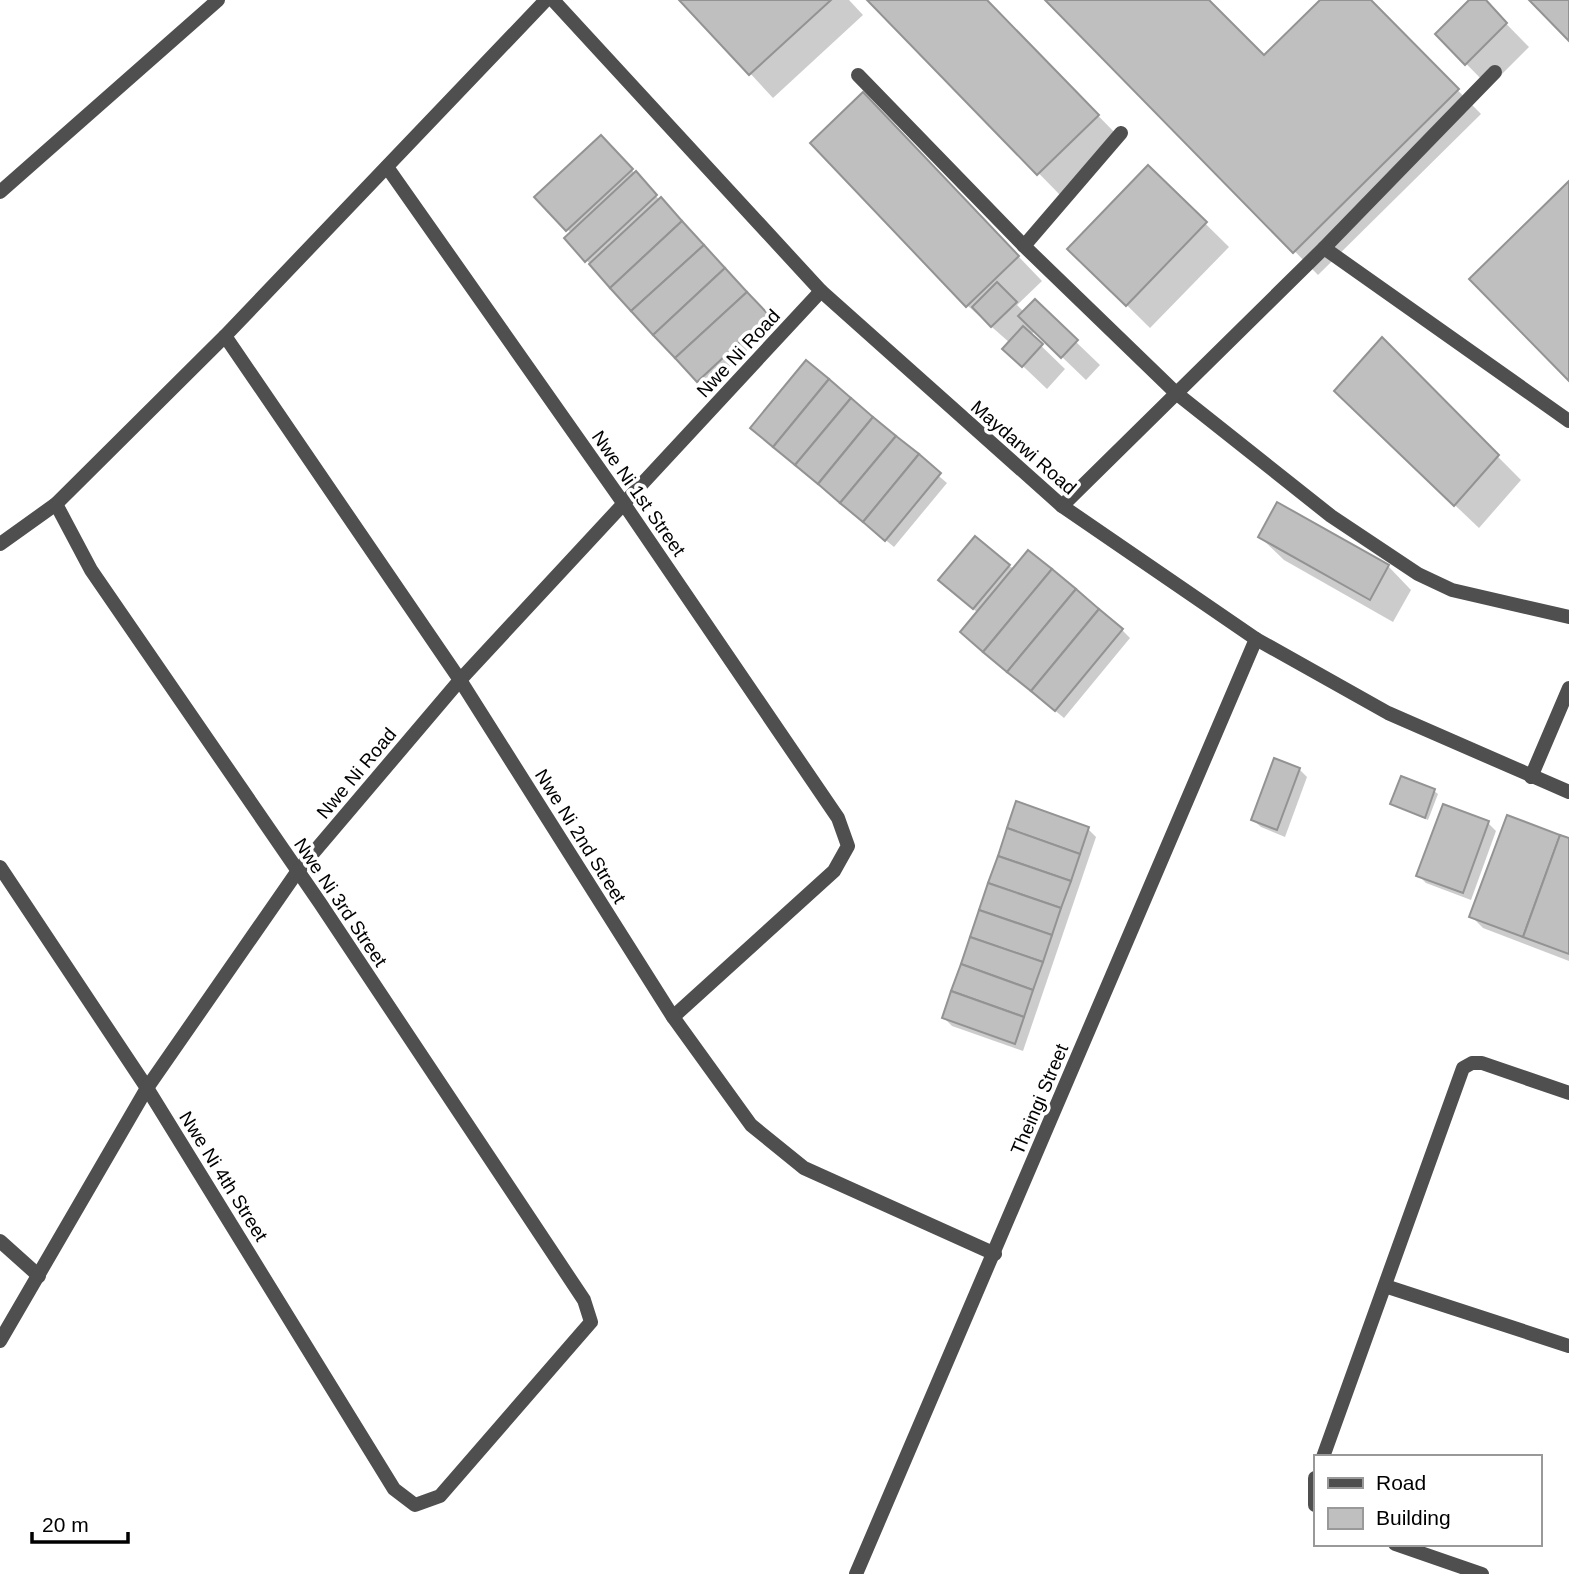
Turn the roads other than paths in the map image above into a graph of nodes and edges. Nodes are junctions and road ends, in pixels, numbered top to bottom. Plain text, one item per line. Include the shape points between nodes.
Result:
1 (218, 0) edge
2 (546, 0) edge
3 (553, 0) edge
4 (1495, 72) dead end
5 (858, 75) dead end
6 (1121, 133) dead end
7 (387, 167) junction
8 (0, 192) edge
9 (1024, 246) junction
10 (1324, 248) junction
11 (821, 291) junction
12 (225, 336) junction
13 (1177, 393) junction
14 (1569, 421) edge
15 (56, 504) junction
16 (624, 505) junction
17 (1062, 506) junction
18 (0, 544) edge
19 (1569, 617) edge
20 (1256, 639) junction
21 (460, 680) junction
22 (1569, 688) edge
23 (1531, 777) junction
24 (1569, 792) edge
25 (0, 867) edge
26 (297, 872) junction
27 (673, 1017) junction
28 (147, 1088) junction
29 (1569, 1093) edge
30 (0, 1241) edge
31 (995, 1254) junction
32 (39, 1276) junction
33 (1385, 1286) junction
34 (0, 1340) edge
35 (1569, 1346) edge
36 (1324, 1455) edge
37 (415, 1504) joint
38 (1401, 1546) edge
39 (856, 1574) edge
40 (1482, 1574) edge

1 - 8 street
2 - 7 street
3 - 11 street, Maydarwi Road
4 - 10 street
5 - 9 street
6 - 9 street
7 - 12 street
7 - 16 street, Nwe Ni 1st Street
9 - 13 street
10 - 13 street
10 - 14 street
11 - 16 street, Nwe Ni Road
11 - 17 street, Maydarwi Road
12 - 15 street
12 - 21 street, Nwe Ni 2nd Street
13 - 17 street
13 - 19 street via 1331,516 1418,574 1452,590
15 - 18 street
15 - 26 street, Nwe Ni 3rd Street via 91,570
16 - 21 street, Nwe Ni Road
16 - 27 street, Nwe Ni 1st Street via 838,818 848,846 834,871
17 - 20 street, Maydarwi Road
20 - 23 street, Maydarwi Road via 1388,713
20 - 31 street, Theingi Street
21 - 26 street, Nwe Ni Road
21 - 27 street, Nwe Ni 2nd Street
22 - 23 street
23 - 24 street, Maydarwi Road
25 - 28 street, Nwe Ni 4th Street
26 - 28 street, Nwe Ni Road
26 - 37 street, Nwe Ni 3rd Street via 584,1300 591,1322 440,1496
27 - 31 street, Nwe Ni 2nd Street via 751,1125 804,1168
28 - 32 street, Nwe Ni Road
28 - 37 street, Nwe Ni 4th Street via 394,1489
29 - 33 street via 1482,1063 1463,1068
30 - 32 street
31 - 39 street, Theingi Street
32 - 34 street, Nwe Ni Road
33 - 35 street
33 - 36 street
38 - 40 street

